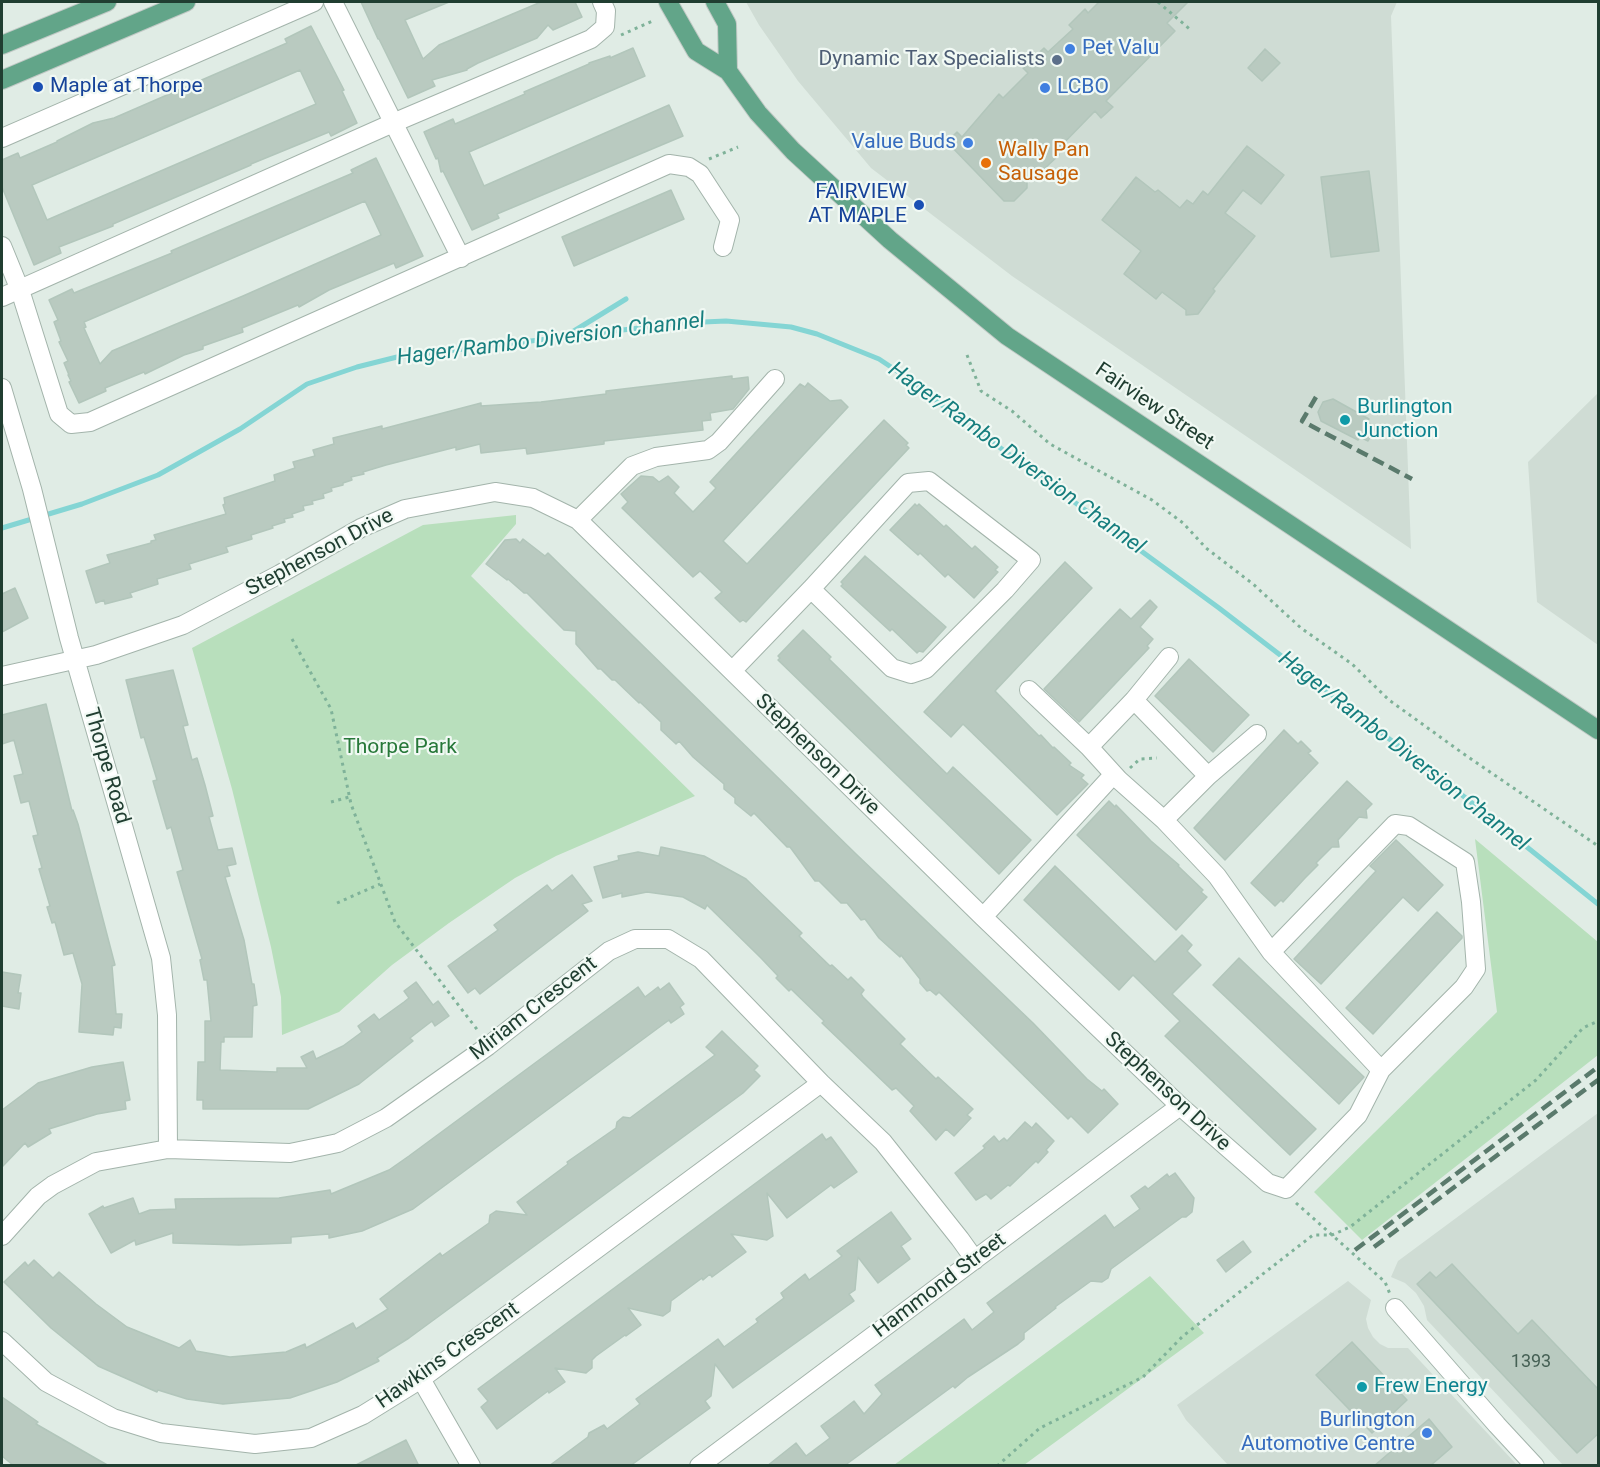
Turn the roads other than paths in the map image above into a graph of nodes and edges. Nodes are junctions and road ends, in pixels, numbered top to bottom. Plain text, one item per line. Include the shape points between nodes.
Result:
1 (107, 2) edge
2 (186, 2) edge
3 (314, 2) edge
4 (333, 2) edge
5 (602, 2) edge
6 (668, 2) edge
7 (715, 2) edge
8 (2, 45) edge
9 (728, 70) junction
10 (2, 81) edge
11 (393, 123) junction
12 (2, 138) edge
13 (2, 246) edge
14 (723, 247) dead end
15 (461, 258) junction
16 (20, 290) junction
17 (2, 297) edge
18 (775, 380) dead end
19 (2, 388) edge
20 (579, 520) junction
21 (812, 589) junction
22 (1169, 657) dead end
23 (75, 659) junction
24 (732, 671) junction
25 (2, 675) edge
26 (1029, 690) dead end
27 (1134, 700) junction
28 (1599, 730) edge
29 (1257, 734) dead end
30 (1089, 747) junction
31 (1208, 776) junction
32 (1116, 778) junction
33 (1164, 820) junction
34 (983, 917) junction
35 (1271, 952) junction
36 (1381, 1070) junction
37 (821, 1083) junction
38 (1180, 1106) junction
39 (168, 1149) junction
40 (2, 1236) edge
41 (975, 1260) junction
42 (1395, 1308) road end
43 (2, 1341) edge
44 (421, 1379) junction
45 (471, 1466) edge
46 (699, 1466) edge
47 (1535, 1466) edge

1 - 8 main road
2 - 10 main road
3 - 12 street
4 - 11 street
5 - 11 street via 605,27 591,39
6 - 9 main road, Fairview Street via 696,51
7 - 9 main road via 727,24
9 - 28 main road, Fairview Street via 758,113 793,151 890,240 1007,336
11 - 15 street
11 - 16 street
13 - 16 street
14 - 15 street via 730,220 700,174 689,167 669,164
15 - 16 street via 90,422 71,424 59,414
16 - 17 street
18 - 20 street via 708,450 632,466
19 - 23 street, Thorpe Road
20 - 23 street, Stephenson Drive via 533,498 495,492 405,509 361,528 183,625 96,656
20 - 24 street, Stephenson Drive
21 - 21 street via 892,669 911,674 926,669 1030,560 929,481 908,483
21 - 24 street
22 - 27 street
23 - 25 street, Stephenson Drive
23 - 39 street, Thorpe Road via 161,957 167,1015
24 - 34 street, Stephenson Drive
26 - 30 street
27 - 30 street
27 - 31 street
29 - 31 street
30 - 32 street
31 - 33 street
32 - 33 street
32 - 34 street
33 - 35 street via 1217,876
34 - 38 street, Stephenson Drive
35 - 36 street
35 - 36 street via 1395,824 1409,826 1465,862 1476,969 1464,987
36 - 38 street, Stephenson Drive via 1358,1115 1286,1189 1268,1183
37 - 39 street, Miriam Crescent via 701,959 668,939 635,939 609,951 488,1046 386,1118 338,1143 290,1153
37 - 41 street, Miriam Crescent via 883,1142
37 - 44 street, Hawkins Crescent
38 - 41 street, Hammond Street
39 - 40 street, Miriam Crescent via 96,1162 38,1196
41 - 46 street, Hammond Street
42 - 47 street
43 - 44 street, Hawkins Crescent via 46,1382 113,1418 161,1432 255,1444 311,1438 363,1415
44 - 45 street

